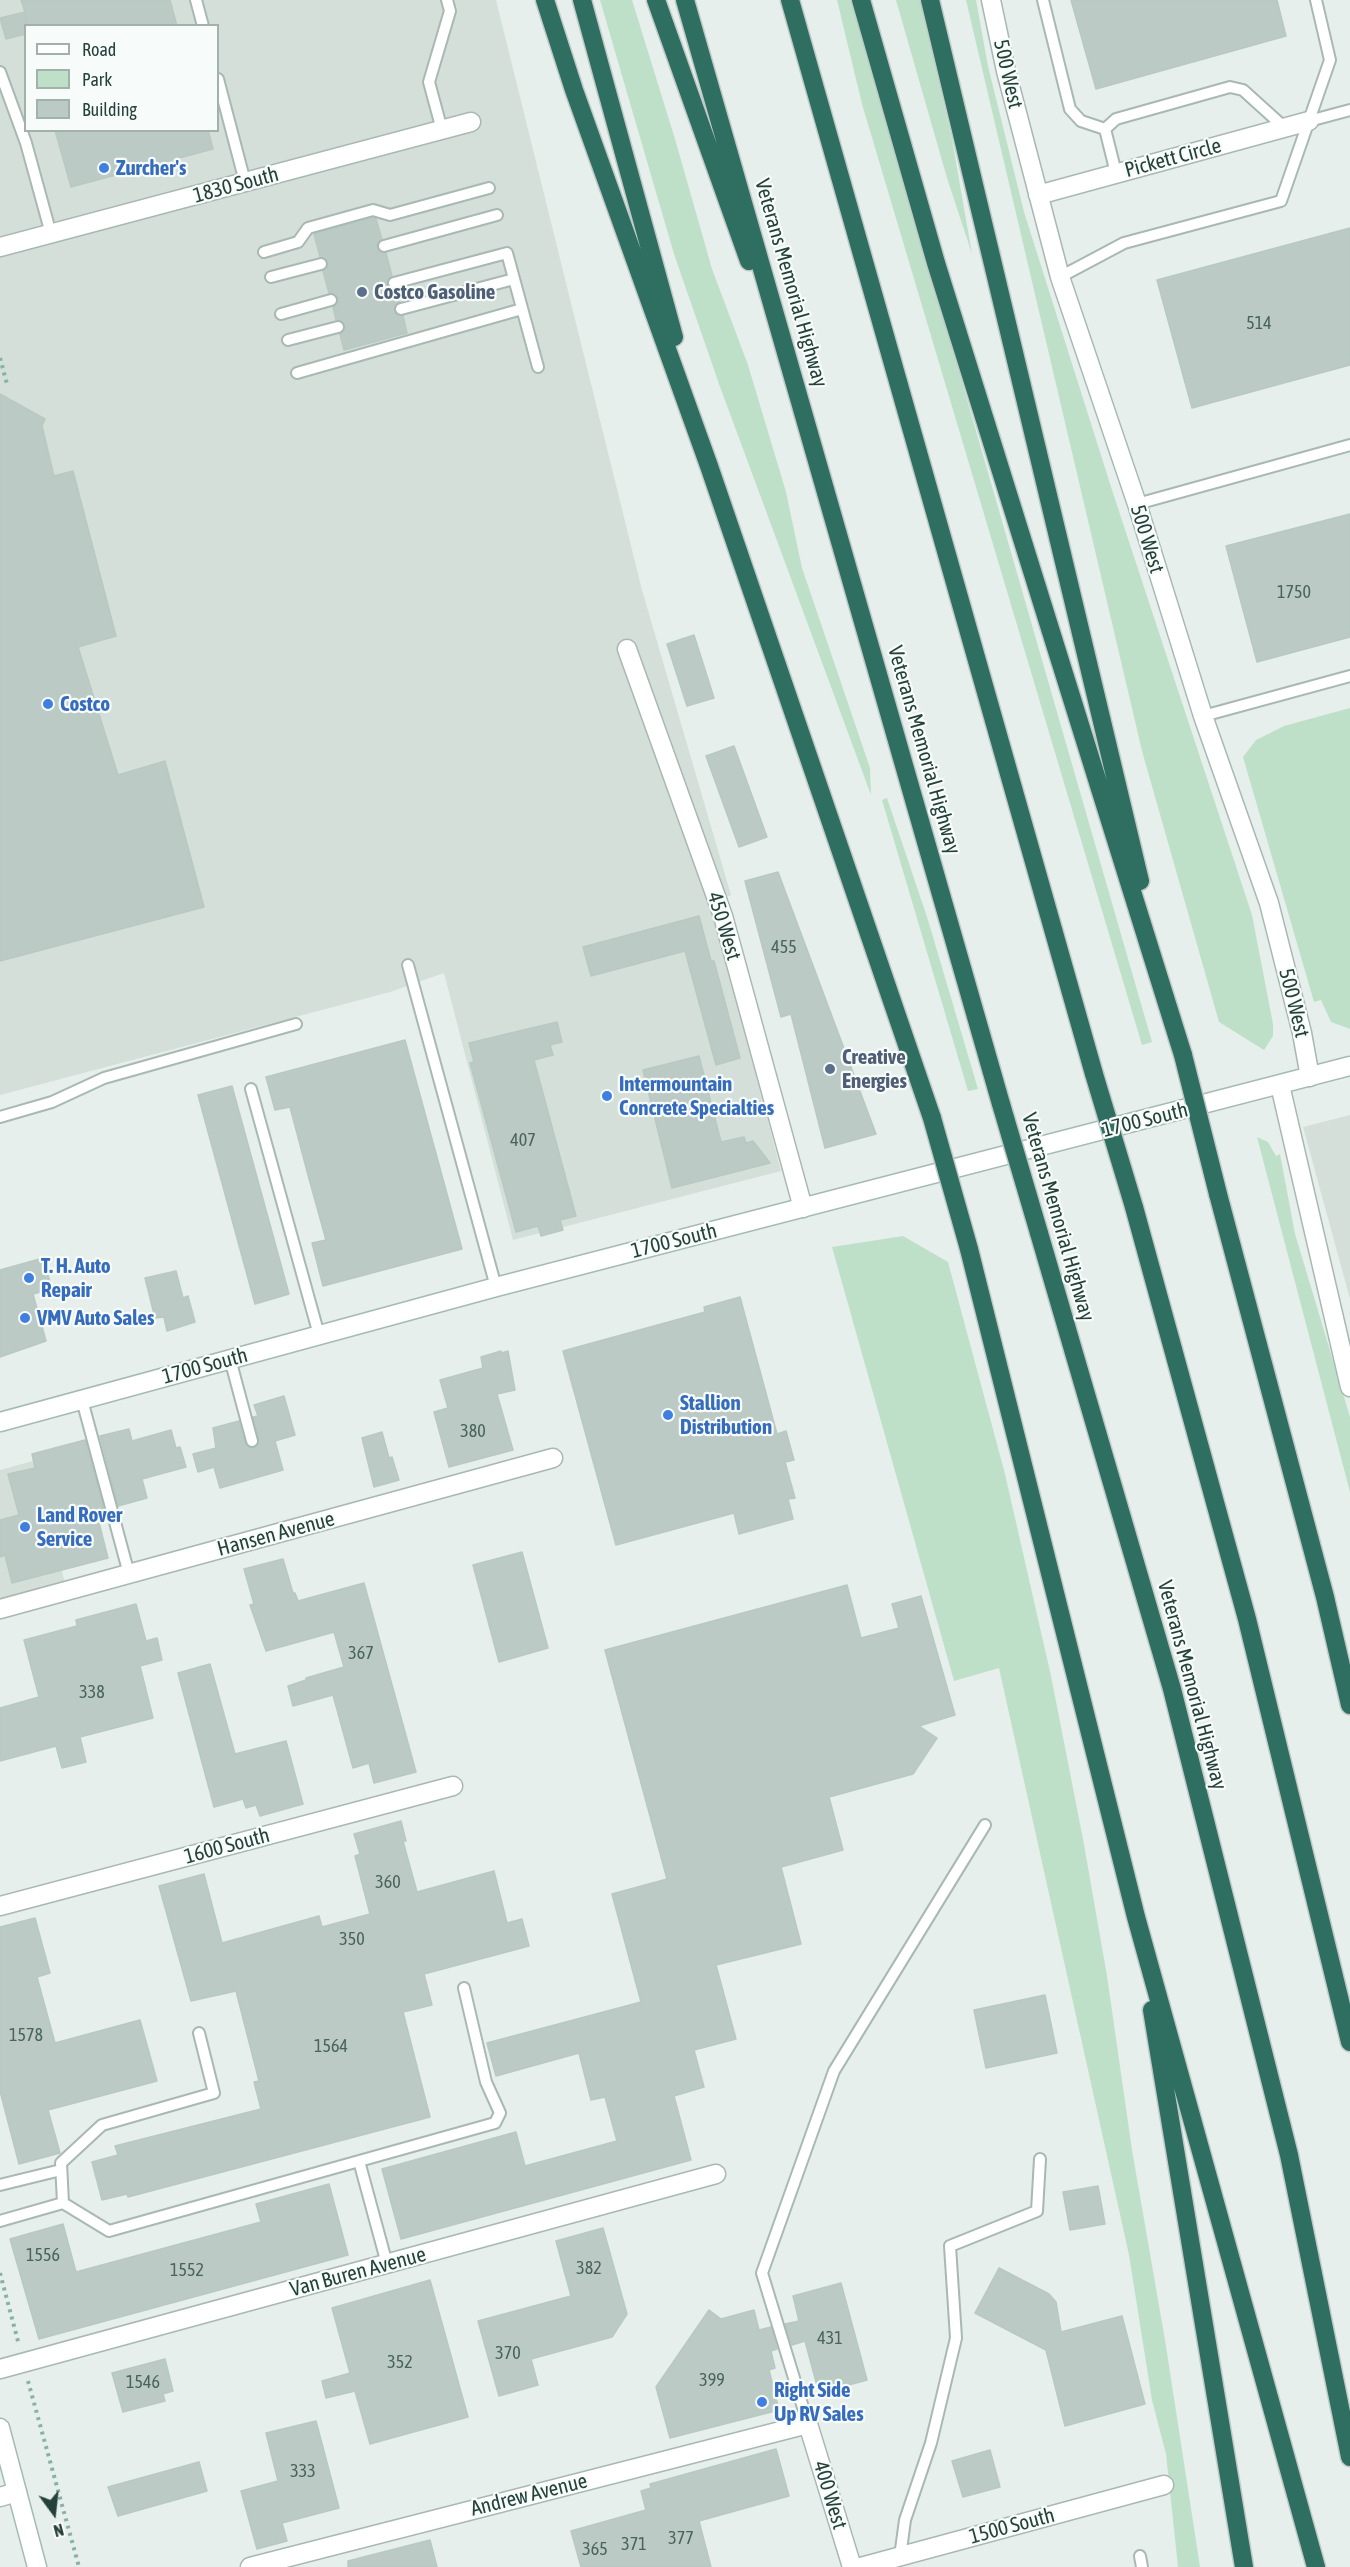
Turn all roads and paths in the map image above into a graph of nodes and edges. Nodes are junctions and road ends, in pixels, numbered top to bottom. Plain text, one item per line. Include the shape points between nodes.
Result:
1 (196, 0) edge
2 (447, 0) edge
3 (545, 0) edge
4 (582, 0) edge
5 (656, 0) edge
6 (685, 0) edge
7 (790, 0) edge
8 (861, 0) edge
9 (931, 0) edge
10 (991, 0) edge
11 (1043, 0) edge
12 (1316, 0) edge
13 (202, 24) edge
14 (0, 72) edge
15 (219, 83) edge
16 (1350, 110) edge
17 (1309, 121) junction
18 (471, 122) dead end
19 (1285, 128) junction
20 (1105, 129) junction
21 (442, 130) junction
22 (1116, 173) junction
23 (245, 182) junction
24 (489, 188) dead end
25 (1038, 195) junction
26 (497, 215) dead end
27 (51, 234) junction
28 (384, 246) dead end
29 (0, 247) edge
30 (264, 252) dead end
31 (321, 264) dead end
32 (271, 277) dead end
33 (1060, 277) junction
34 (514, 279) junction
35 (394, 283) dead end
36 (331, 300) dead end
37 (400, 309) dead end
38 (522, 309) junction
39 (281, 314) dead end
40 (338, 327) dead end
41 (288, 340) dead end
42 (0, 358) edge
43 (538, 367) dead end
44 (297, 373) dead end
45 (7, 384) dead end
46 (810, 432) junction
47 (1350, 445) edge
48 (709, 466) junction
49 (1137, 504) junction
50 (627, 649) dead end
51 (1350, 676) edge
52 (1203, 716) junction
53 (408, 965) dead end
54 (296, 1024) dead end
55 (1182, 1055) junction
56 (1350, 1066) edge
57 (1310, 1077) junction
58 (1280, 1085) junction
59 (251, 1089) dead end
60 (0, 1117) edge
61 (803, 1208) junction
62 (496, 1287) junction
63 (319, 1335) junction
64 (230, 1359) junction
65 (1349, 1376) edge
66 (82, 1400) junction
67 (0, 1422) edge
68 (252, 1441) dead end
69 (552, 1458) dead end
70 (129, 1574) junction
71 (0, 1610) edge
72 (1350, 1705) edge
73 (453, 1786) dead end
74 (985, 1825) dead end
75 (0, 1906) edge
76 (1136, 1917) junction
77 (464, 1988) dead end
78 (200, 2033) dead end
79 (1350, 2042) edge
80 (1040, 2159) dead end
81 (359, 2161) junction
82 (61, 2170) junction
83 (716, 2174) dead end
84 (0, 2185) edge
85 (63, 2203) junction
86 (0, 2221) edge
87 (387, 2264) junction
88 (0, 2273) edge
89 (19, 2345) dead end
90 (0, 2369) edge
91 (28, 2379) dead end
92 (808, 2424) junction
93 (0, 2428) edge
94 (1350, 2457) edge
95 (1164, 2485) dead end
96 (8, 2495) edge
97 (900, 2557) junction
98 (37, 2567) edge
99 (79, 2567) edge
100 (250, 2567) edge
101 (852, 2567) edge
102 (861, 2567) edge
103 (1245, 2567) edge
104 (1316, 2567) edge

1 - 13 lane
2 - 21 lane via 450,12 429,82
3 - 48 highway
4 - 48 highway
5 - 46 highway
6 - 46 highway, Veterans Memorial Highway
7 - 79 highway, bridge via 1134,1207 1247,1619
8 - 55 highway via 936,263
9 - 55 highway
10 - 25 street, 500 West
11 - 20 lane via 1070,109 1081,121
12 - 17 lane via 1330,60
14 - 27 lane via 26,144
15 - 23 lane
16 - 17 lane
17 - 19 street, Pickett Circle
17 - 33 lane via 1281,201 1124,243
18 - 21 street, 1830 South
19 - 20 lane via 1243,90 1230,87 1116,119
19 - 22 street, Pickett Circle
20 - 22 lane
21 - 23 street, 1830 South
22 - 25 street, Pickett Circle
23 - 27 street, 1830 South
24 - 30 lane via 390,215 373,210 308,228 298,242
25 - 33 street, 500 West
26 - 28 lane
27 - 29 street, 1830 South
31 - 32 lane
33 - 49 street, 500 West
34 - 35 lane via 507,253
34 - 37 lane
34 - 38 lane
36 - 39 lane
38 - 43 lane
38 - 44 lane
40 - 41 lane
42 - 45 path
46 - 94 highway, Veterans Memorial Highway, bridge via 1172,1689 1289,2155
47 - 49 lane
48 - 76 highway, bridge via 932,1118 969,1249
49 - 52 street, 500 West
50 - 61 street, 450 West via 723,916
51 - 52 lane
52 - 57 street, 500 West via 1269,903
53 - 62 lane
54 - 60 lane via 104,1078 52,1102
55 - 72 highway, bridge via 1326,1597
56 - 57 street, 1700 South
57 - 58 street, 1700 South
58 - 61 street, 1700 South
58 - 65 street
59 - 63 lane
61 - 62 street, 1700 South
62 - 63 street, 1700 South
63 - 64 street, 1700 South
64 - 66 street, 1700 South
64 - 68 lane
66 - 67 street, 1700 South
66 - 70 lane
69 - 70 street, Hansen Avenue
70 - 71 street, Hansen Avenue
73 - 75 street, 1600 South
74 - 92 lane via 834,2071 762,2273
76 - 103 highway
76 - 104 highway
77 - 81 lane via 486,2082 500,2113 495,2123
78 - 82 lane via 214,2093 102,2125 61,2163
80 - 97 lane via 1037,2211 950,2246 956,2338 931,2443 905,2520
81 - 85 lane via 109,2231
81 - 87 lane
82 - 84 lane
82 - 85 lane
83 - 87 street, Van Buren Avenue
85 - 86 lane
87 - 90 street, Van Buren Avenue
88 - 89 path
91 - 99 path
92 - 100 street, Andrew Avenue
92 - 101 street, 400 West
93 - 96 street
95 - 97 street, 1500 South
96 - 98 street
97 - 102 street, 1500 South

